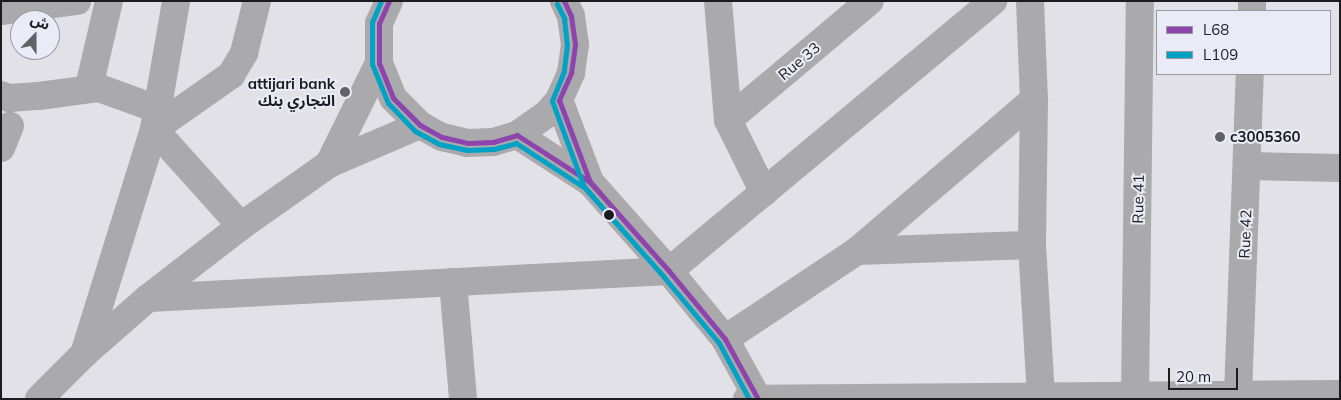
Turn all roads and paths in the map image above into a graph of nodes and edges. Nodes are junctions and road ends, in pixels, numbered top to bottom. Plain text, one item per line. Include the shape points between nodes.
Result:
1 (77, 1) edge
2 (109, 1) edge
3 (176, 1) edge
4 (257, 1) edge
5 (389, 1) edge
6 (564, 1) edge
7 (718, 1) edge
8 (870, 1) edge
9 (993, 1) edge
10 (1030, 1) edge
11 (1140, 1) edge
12 (1, 11) edge
13 (379, 63) junction
14 (1250, 75) edge
15 (89, 87) junction
16 (1, 94) edge
17 (559, 100) junction
18 (1034, 100) junction
19 (155, 119) junction
20 (728, 120) junction
21 (420, 125) junction
22 (517, 135) junction
23 (329, 164) junction
24 (1248, 166) junction
25 (1340, 168) edge
26 (590, 182) junction
27 (764, 193) junction
28 (241, 226) junction
29 (1032, 245) junction
30 (857, 251) junction
31 (669, 271) junction
32 (453, 282) junction
33 (148, 298) junction
34 (725, 339) junction
35 (84, 354) junction
36 (1340, 394) edge
37 (1238, 395) junction
38 (1135, 396) junction
39 (754, 398) edge
40 (1041, 398) edge
41 (39, 399) edge
42 (463, 399) edge

1 - 12 street
2 - 15 street
3 - 19 street
4 - 19 street via 244,53 231,75
5 - 13 street via 379,24
6 - 17 street via 571,16 575,45 571,73
7 - 20 street
8 - 20 street, Rue 33
9 - 27 street
10 - 18 street
11 - 38 street, Rue 41
13 - 21 street via 393,98
13 - 23 street
14 - 24 street, Rue 42
15 - 16 street via 39,96 10,98
15 - 19 street via 111,90
17 - 22 street via 533,126
17 - 26 street
18 - 29 street
18 - 30 street
19 - 28 street
19 - 35 street
20 - 27 street
21 - 22 street via 442,137 467,143 493,142
21 - 23 street
22 - 26 street
23 - 28 street
24 - 25 street
24 - 37 street, Rue 42
26 - 31 street
27 - 31 street
28 - 33 street
29 - 30 street
29 - 40 street
30 - 34 street
31 - 32 street
31 - 34 street
32 - 33 street
32 - 42 street
33 - 35 street
34 - 39 street
35 - 41 street
36 - 37 street
37 - 38 street
38 - 40 street
39 - 40 street

